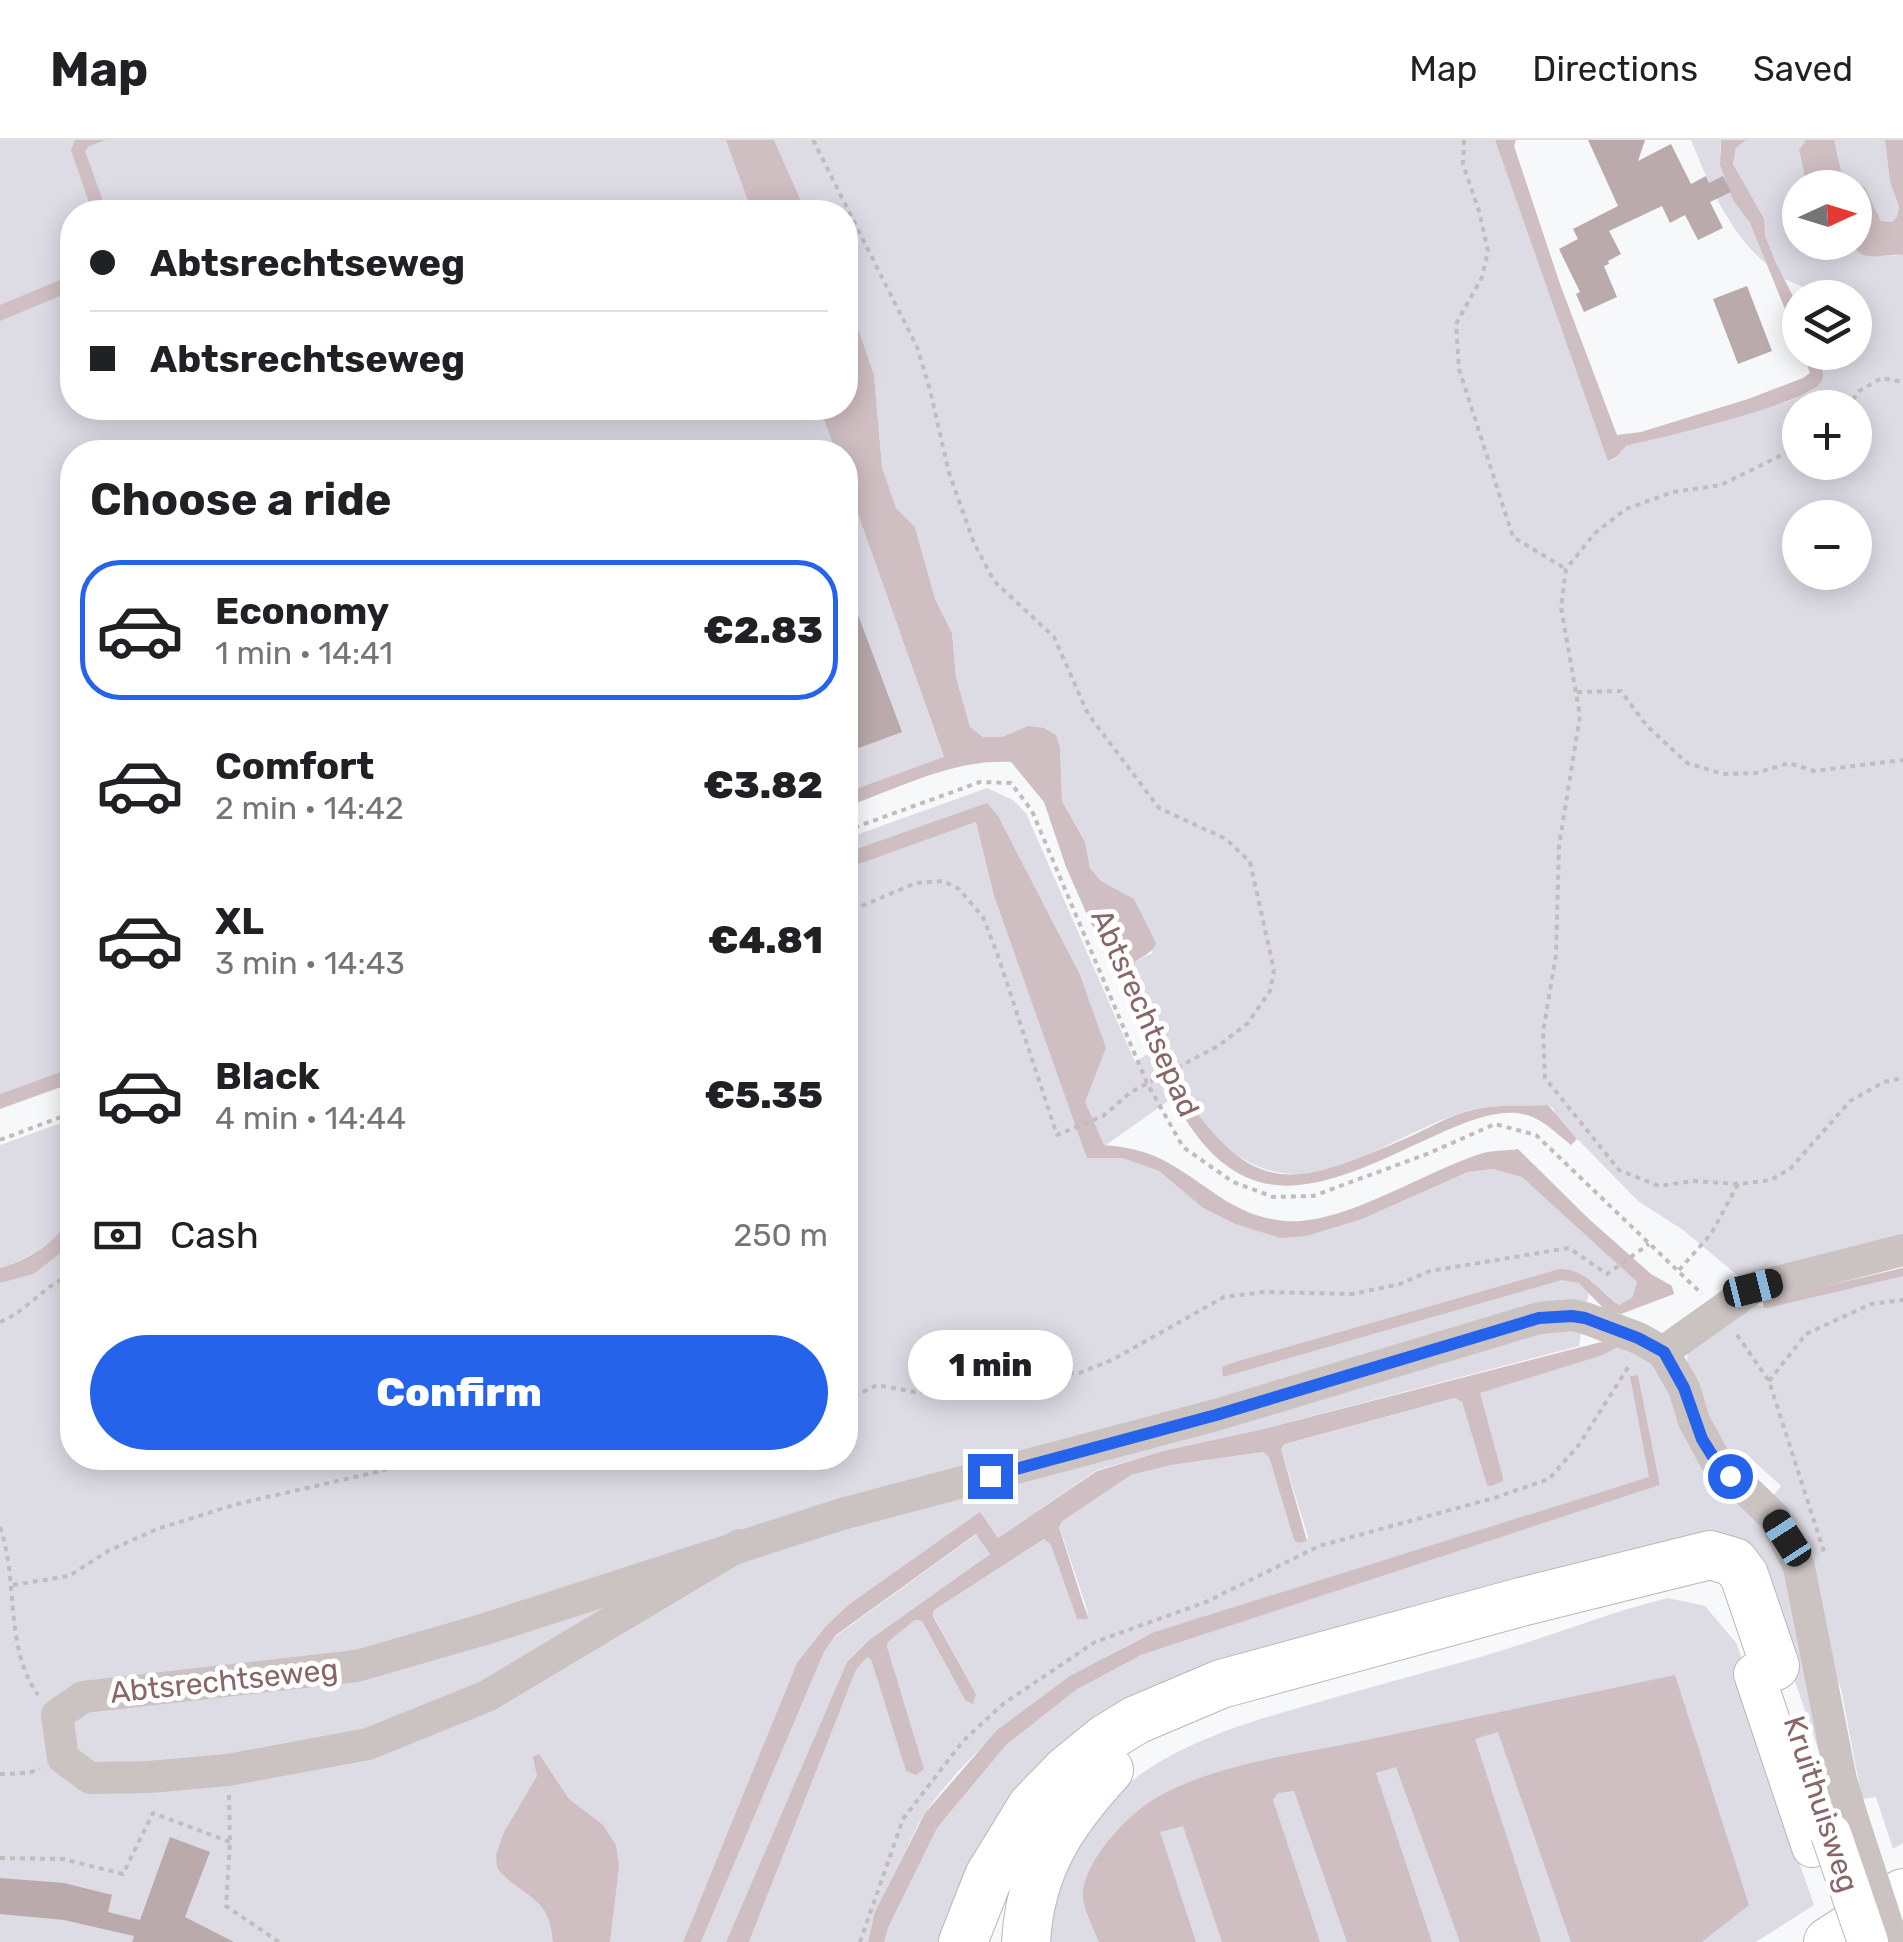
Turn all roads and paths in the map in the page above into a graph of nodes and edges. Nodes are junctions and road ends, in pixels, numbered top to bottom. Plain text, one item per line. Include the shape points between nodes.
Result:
1 (813, 140) edge
2 (1464, 140) edge
3 (843, 200) edge
4 (858, 230) edge
5 (1903, 382) edge
6 (1861, 390) edge
7 (1782, 455) edge
8 (1566, 569) junction
9 (1577, 692) junction
10 (1903, 760) edge
11 (858, 826) edge
12 (858, 905) edge
13 (1903, 1078) edge
14 (1146, 1084) junction
15 (60, 1118) edge
16 (0, 1140) edge
17 (1738, 1184) junction
18 (1649, 1244) junction
19 (1903, 1250) edge
20 (1678, 1270) junction
21 (60, 1281) edge
22 (1903, 1300) edge
23 (1718, 1310) junction
24 (0, 1322) edge
25 (1651, 1345) junction
26 (858, 1395) edge
27 (383, 1470) edge
28 (0, 1527) edge
29 (740, 1545) junction
30 (14, 1585) junction
31 (1765, 1670) junction
32 (57, 1715) junction
33 (63, 1758) junction
34 (228, 1770) junction
35 (0, 1774) edge
36 (1832, 1833) junction
37 (230, 1842) junction
38 (0, 1858) edge
39 (1903, 1893) edge
40 (279, 1942) edge
41 (860, 1942) edge
42 (963, 1942) edge
43 (1026, 1942) edge
44 (1828, 1942) edge
45 (1843, 1942) edge
46 (1868, 1942) edge
47 (1893, 1942) edge

1 - 3 path
2 - 8 path via 1463,164 1488,251 1456,324 1459,369 1513,537
4 - 14 path via 916,347 949,473 994,580 1054,637 1088,714 1159,808 1226,839 1250,862 1274,970 1270,992 1248,1023 1218,1046
5 - 6 path via 1882,378
7 - 8 path via 1720,485 1626,509
8 - 9 path via 1561,606
9 - 10 path via 1621,692 1686,763 1723,774
9 - 17 path via 1580,716 1559,846 1556,955 1543,1032 1545,1078 1619,1170 1659,1186
11 - 14 path, Abtsrechtsepad via 980,782 1011,783 1032,810
12 - 14 path via 916,883 943,881 959,889 982,917 1057,1135 1104,1116
13 - 17 path via 1850,1101 1791,1168 1772,1180
14 - 18 path, Abtsrechtsepad via 1183,1148 1273,1198 1312,1196 1495,1124 1536,1135
15 - 16 path
17 - 20 path via 1711,1234
18 - 20 path, Abtsrechtsepad
18 - 26 path via 1607,1274 1569,1248 1430,1272 1353,1294 1224,1297 1079,1373 1029,1373 949,1390 877,1385
19 - 23 street via 1753,1288
20 - 23 path, Abtsrechtsepad
21 - 24 path
22 - 23 path, Abtsrechtsepad via 1871,1304 1806,1334 1769,1381
23 - 25 street
25 - 29 street, Abtsrechtseweg via 1572,1316 1539,1318 1216,1415
25 - 36 street via 1684,1388 1715,1460 1774,1517 1799,1566 1842,1780
25 - 41 path via 1549,1479 1319,1546 1206,1602 1095,1642 1004,1704 962,1741 904,1820
27 - 30 path via 157,1529 69,1576
28 - 30 path
29 - 32 street, Abtsrechtseweg via 357,1666 83,1697
29 - 34 street, Abtsrechtseweg via 488,1696 368,1744
30 - 32 path via 24,1677
31 - 36 main road, Kruithuisweg
31 - 42 highway via 1744,1575 1734,1562 1710,1555 1221,1684 1136,1720 1067,1770 1009,1839
31 - 43 highway via 1725,1599 1709,1584 1694,1582 1233,1706 1113,1766 1071,1811 1037,1880
32 - 33 street
33 - 34 street, Abtsrechtseweg via 90,1778
33 - 35 path via 28,1773
34 - 37 path
36 - 45 main road, Kruithuisweg
36 - 46 main road, Kruithuisweg, bridge
36 - 47 street, bridge
37 - 38 path via 153,1813 123,1874 64,1859
37 - 40 path via 226,1906
39 - 44 highway

